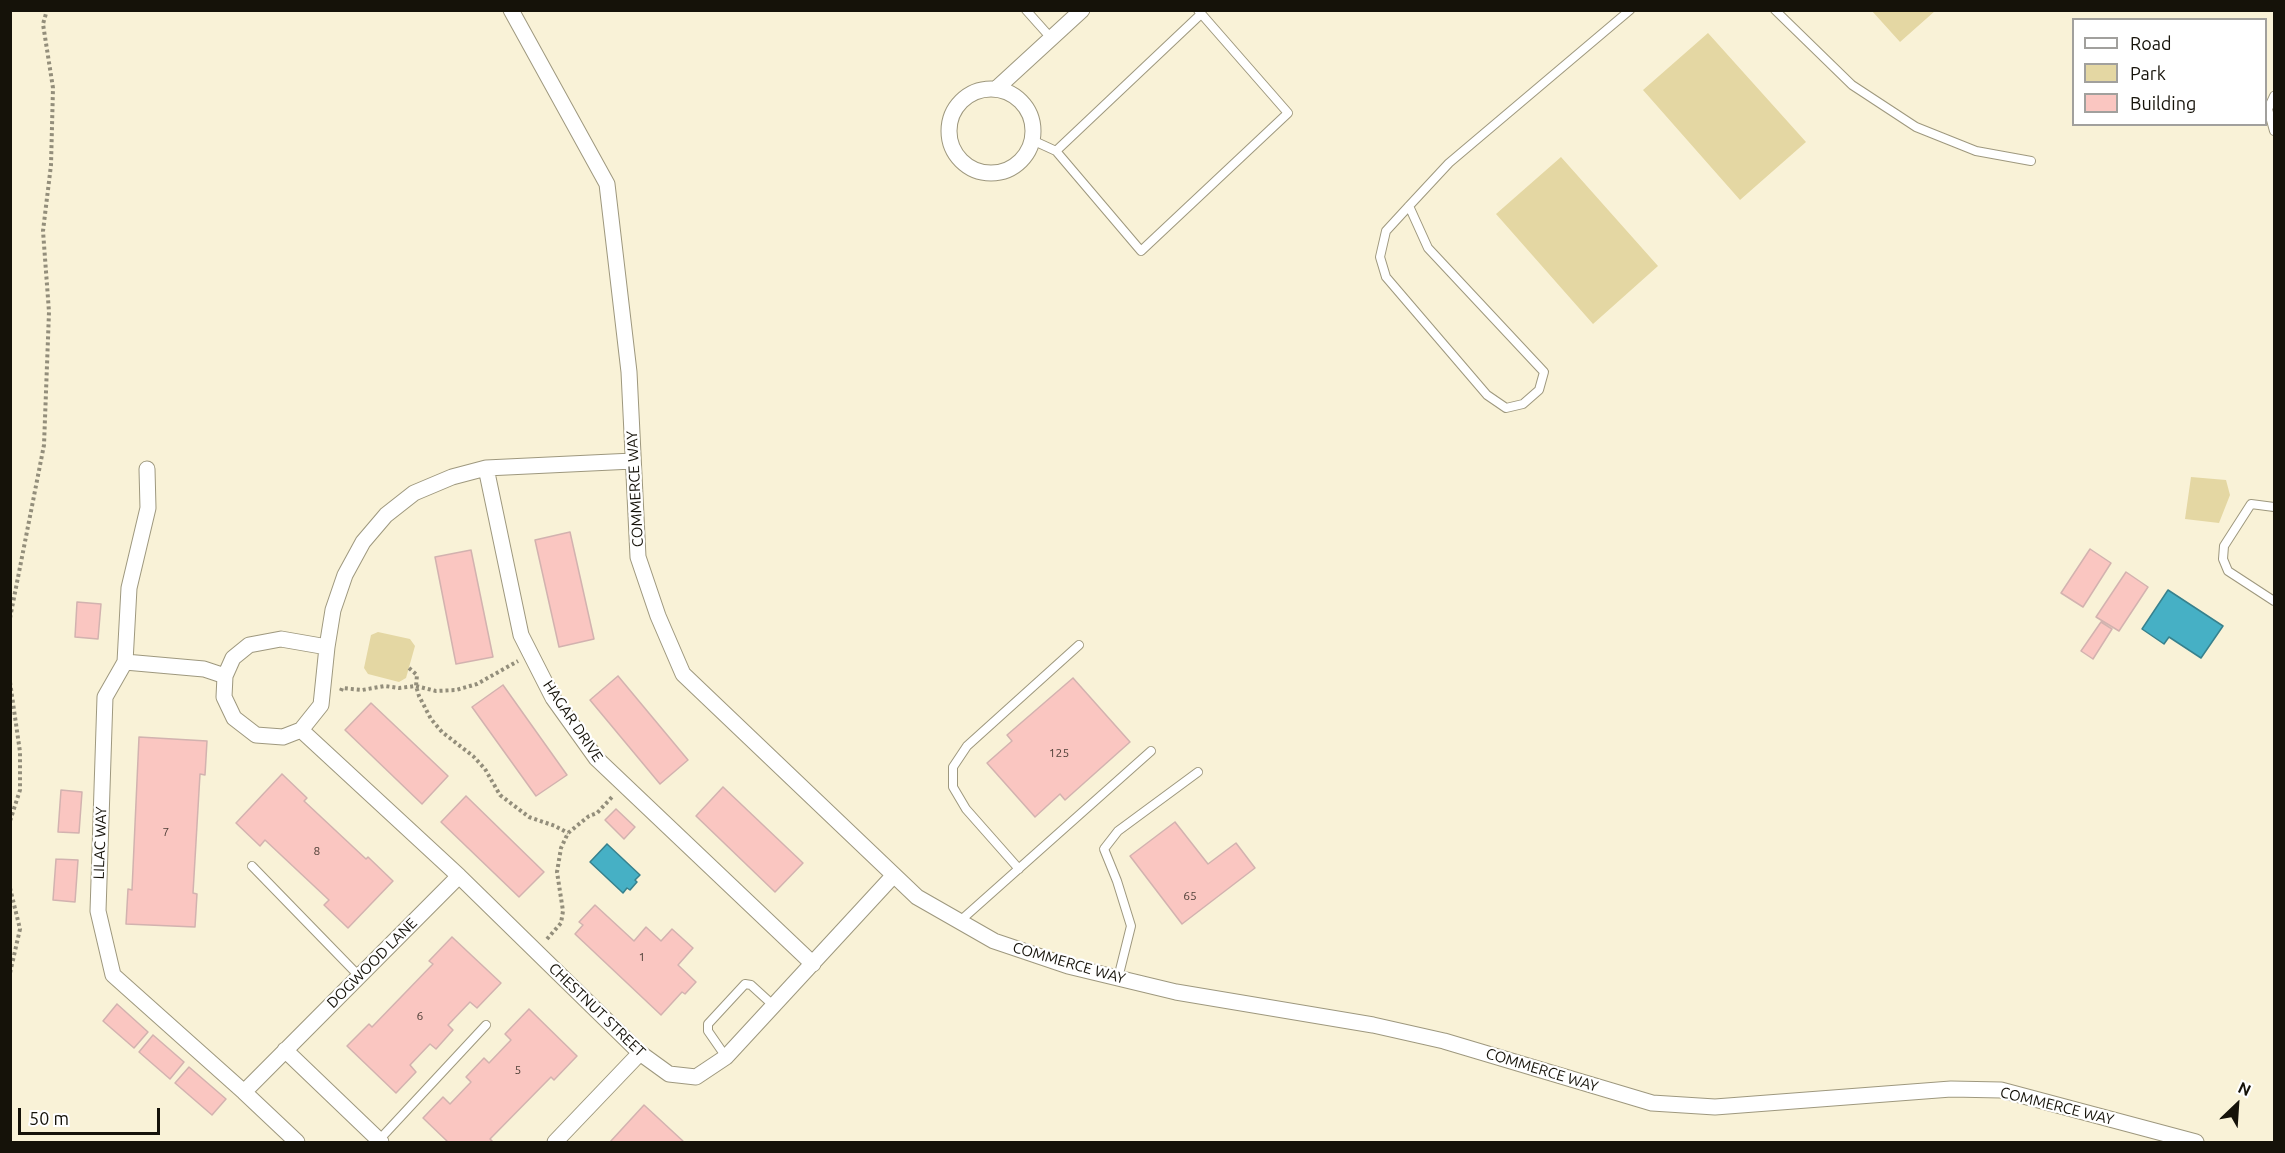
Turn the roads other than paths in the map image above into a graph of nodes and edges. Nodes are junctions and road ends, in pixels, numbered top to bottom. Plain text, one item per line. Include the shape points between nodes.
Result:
1 (511, 10) edge
2 (1026, 10) edge
3 (1082, 10) edge
4 (1630, 10) edge
5 (1775, 10) edge
6 (1200, 12) edge
7 (1052, 39) junction
8 (997, 88) junction
9 (2274, 96) edge
10 (2274, 131) edge
11 (1032, 140) junction
12 (1056, 151) junction
13 (2031, 161) dead end
14 (1409, 206) junction
15 (633, 461) junction
16 (486, 468) junction
17 (147, 469) dead end
18 (2274, 507) edge
19 (2274, 601) edge
20 (1080, 645) dead end
21 (327, 647) junction
22 (125, 662) junction
23 (225, 676) junction
24 (302, 730) junction
25 (1151, 751) dead end
26 (1198, 772) dead end
27 (252, 866) dead end
28 (1019, 869) junction
29 (894, 875) junction
30 (459, 876) junction
31 (960, 921) junction
32 (813, 964) junction
33 (359, 976) junction
34 (1118, 978) junction
35 (774, 1006) junction
36 (486, 1025) dead end
37 (285, 1050) junction
38 (640, 1053) junction
39 (726, 1057) junction
40 (244, 1092) junction
41 (380, 1141) edge
42 (297, 1143) edge
43 (555, 1143) edge
44 (2196, 1143) edge

1 - 15 street, COMMERCE WAY via 607,184 629,372
2 - 7 lane
3 - 7 street
4 - 14 lane via 1449,164
5 - 13 lane via 1852,85 1916,127 1976,150
6 - 12 lane
6 - 12 lane via 1288,113 1142,251
7 - 8 street
8 - 11 street via 1020,99 1028,110 1033,122
8 - 11 street via 968,95 950,118 950,140 960,159 986,173 1000,172 1023,159
9 - 10 lane via 2268,109
11 - 12 lane
14 - 14 lane via 1386,231 1380,256 1386,276 1487,394 1506,408 1523,404 1539,390 1544,372 1428,248
15 - 16 street
15 - 29 street, COMMERCE WAY via 638,557 683,674
16 - 21 street via 414,493 386,515 363,542 345,575 333,610
16 - 32 street, HAGAR DRIVE via 521,635 554,698 596,758
17 - 22 street, LILAC WAY via 148,508 129,588
18 - 19 lane via 2251,504 2224,546 2223,559 2228,571
20 - 28 lane via 967,746 953,767 953,788 966,809
21 - 23 street via 281,639 249,645 233,658
21 - 24 street via 321,705
22 - 23 street via 204,669
22 - 40 street, LILAC WAY via 105,697 98,911 113,975
23 - 24 street via 224,697 234,718 256,735 283,737
24 - 30 street, CHESTNUT STREET
25 - 28 lane
26 - 34 lane via 1118,831 1104,849 1131,926
27 - 33 lane
28 - 31 lane
29 - 31 street, COMMERCE WAY via 917,897
29 - 32 street, CHESTNUT STREET
30 - 33 street, DOGWOOD LANE
30 - 38 street, CHESTNUT STREET
31 - 34 street, COMMERCE WAY via 994,941
32 - 35 street, CHESTNUT STREET
33 - 37 street, DOGWOOD LANE
34 - 44 street, COMMERCE WAY via 1444,1041 1652,1102 1715,1107 1951,1089 2001,1090
35 - 39 street, CHESTNUT STREET
35 - 39 lane via 752,985 744,984 708,1024 708,1031
36 - 41 lane
37 - 40 street, DOGWOOD LANE
37 - 41 street
38 - 39 street, CHESTNUT STREET via 669,1074 696,1077
38 - 43 street
40 - 42 street, LILAC WAY

